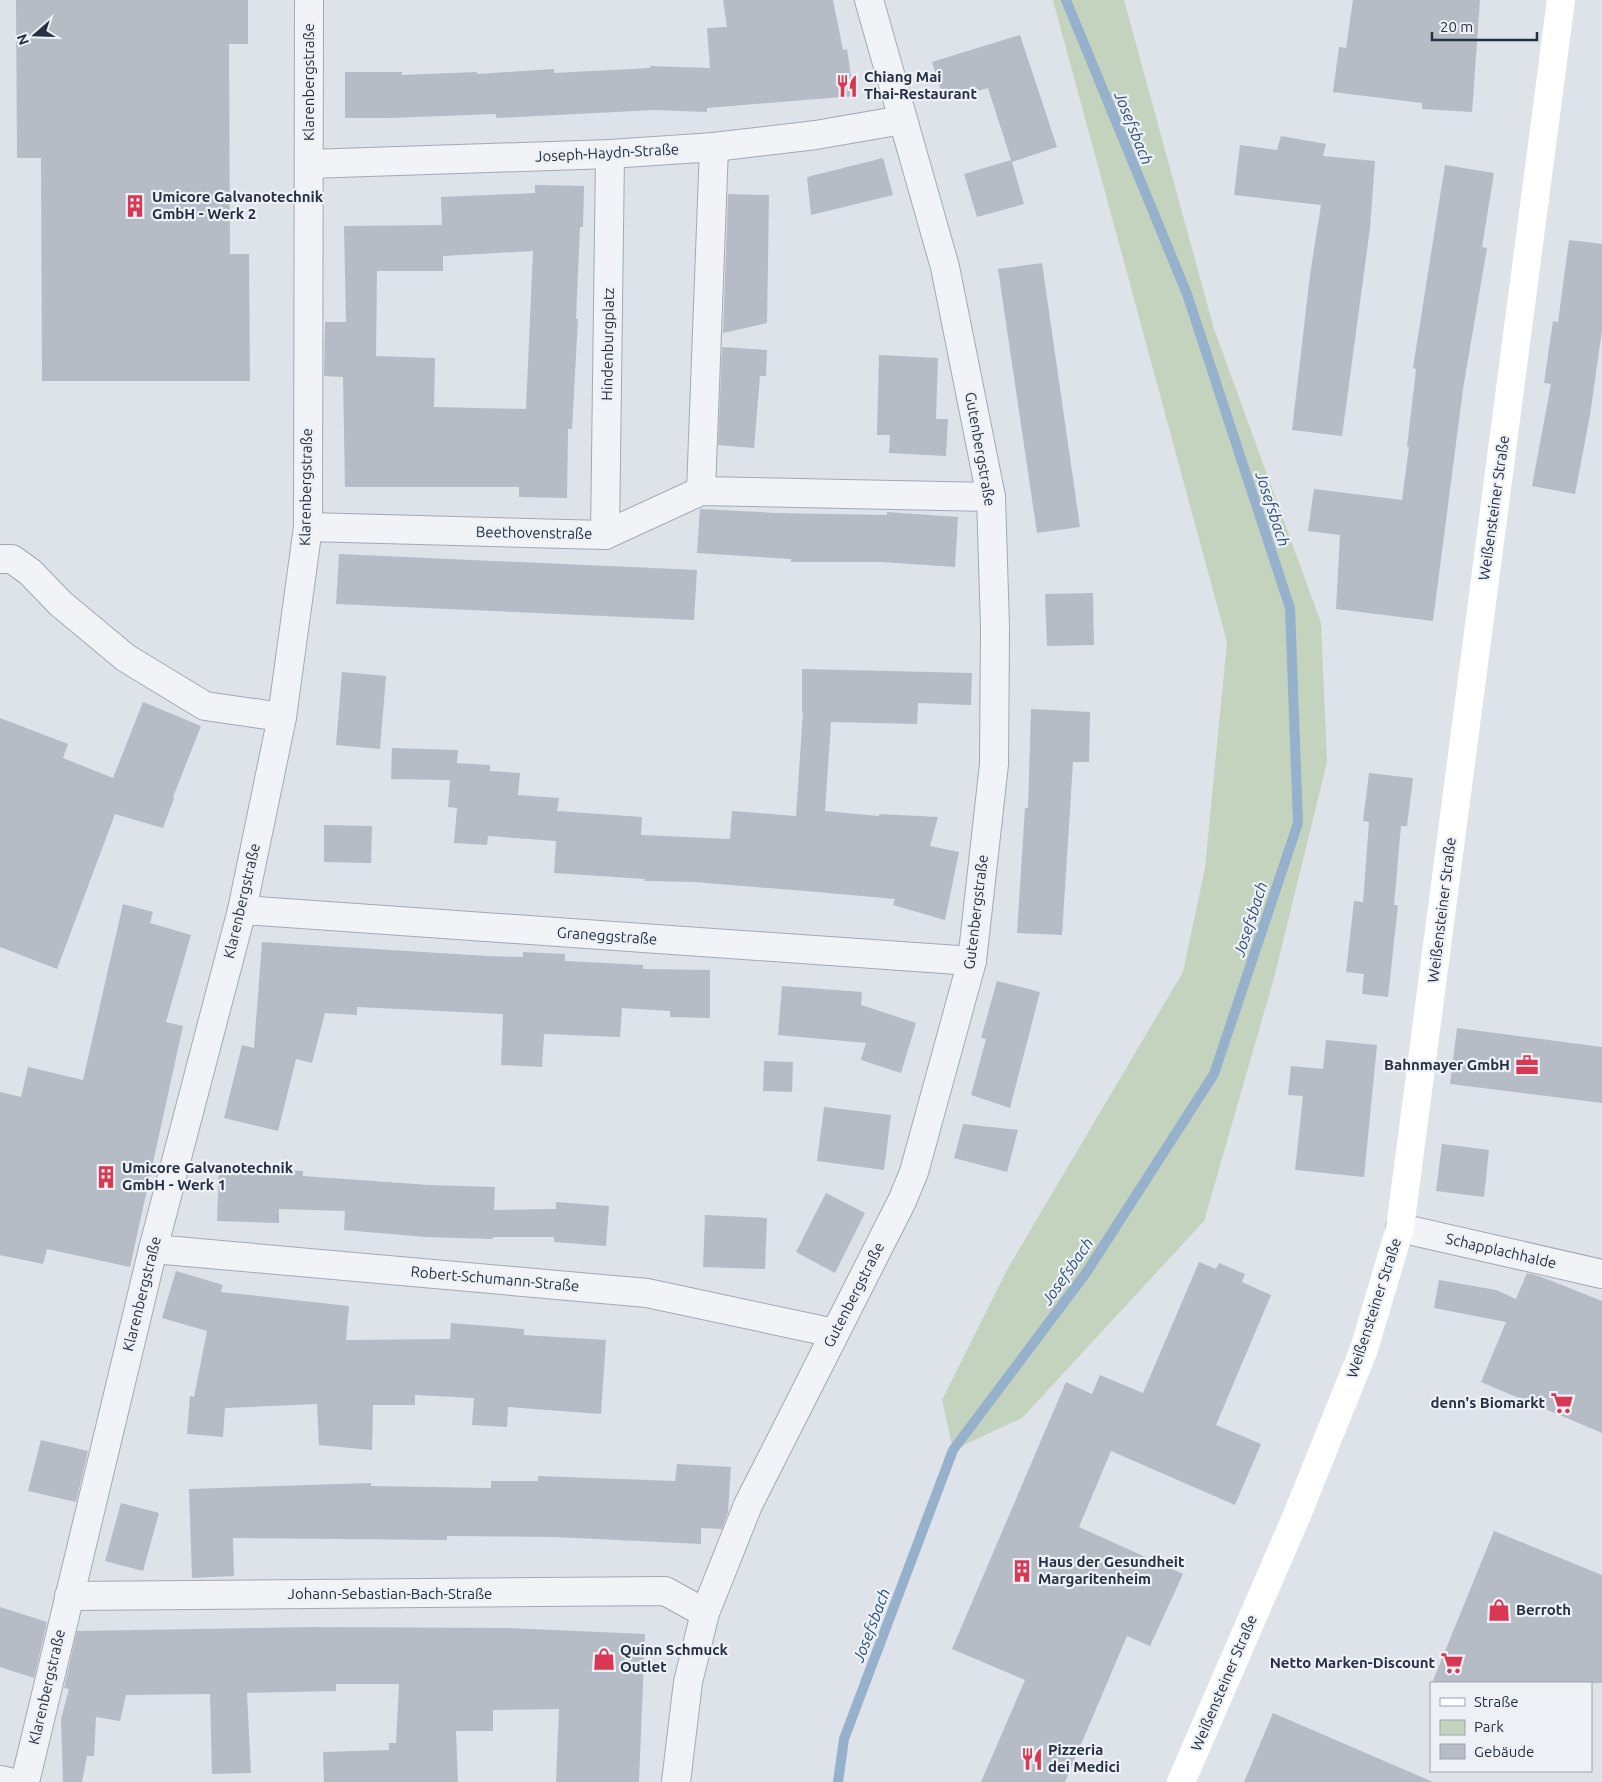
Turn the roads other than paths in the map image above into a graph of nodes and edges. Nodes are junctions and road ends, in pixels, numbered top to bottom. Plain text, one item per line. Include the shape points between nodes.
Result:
1 (309, 0) edge
2 (869, 0) edge
3 (1561, 0) edge
4 (902, 120) junction
5 (714, 147) junction
6 (610, 154) junction
7 (309, 164) junction
8 (701, 491) junction
9 (991, 497) junction
10 (308, 527) junction
11 (605, 535) junction
12 (0, 559) edge
13 (282, 717) junction
14 (242, 910) junction
15 (972, 962) junction
16 (1400, 1228) junction
17 (153, 1249) junction
18 (1602, 1274) edge
19 (834, 1333) junction
20 (69, 1596) junction
21 (705, 1613) junction
22 (0, 1780) edge
23 (9, 1782) edge
24 (25, 1782) edge
25 (676, 1782) edge
26 (1181, 1782) edge

1 - 7 street, Klarenbergstraße
2 - 4 street, Gutenbergstraße
3 - 16 main road, Weißensteiner Straße
4 - 5 street, Joseph-Haydn-Straße via 816,135
4 - 9 street, Gutenbergstraße via 945,267
5 - 6 street, Joseph-Haydn-Straße
5 - 8 street
6 - 7 street, Joseph-Haydn-Straße
6 - 11 street, Hindenburgplatz
7 - 10 street, Klarenbergstraße
8 - 9 street, Beethovenstraße
8 - 11 street, Beethovenstraße
9 - 15 street, Gutenbergstraße via 995,627 994,764
10 - 11 street, Beethovenstraße
10 - 13 street, Klarenbergstraße
12 - 13 street via 12,559 30,572 61,604 126,658 205,706
13 - 14 street, Klarenbergstraße
14 - 15 street, Graneggstraße
14 - 17 street, Klarenbergstraße
15 - 19 street, Gutenbergstraße via 914,1172
16 - 18 street, Schapplachhalde
16 - 26 main road, Weißensteiner Straße via 1364,1349 1297,1515
17 - 19 street, Robert-Schumann-Straße via 647,1293
17 - 20 street, Klarenbergstraße
19 - 21 street, Gutenbergstraße via 748,1506
20 - 21 street, Johann-Sebastian-Bach-Straße via 665,1591
20 - 24 street, Klarenbergstraße
21 - 25 street, Gutenbergstraße via 688,1682
22 - 23 street

